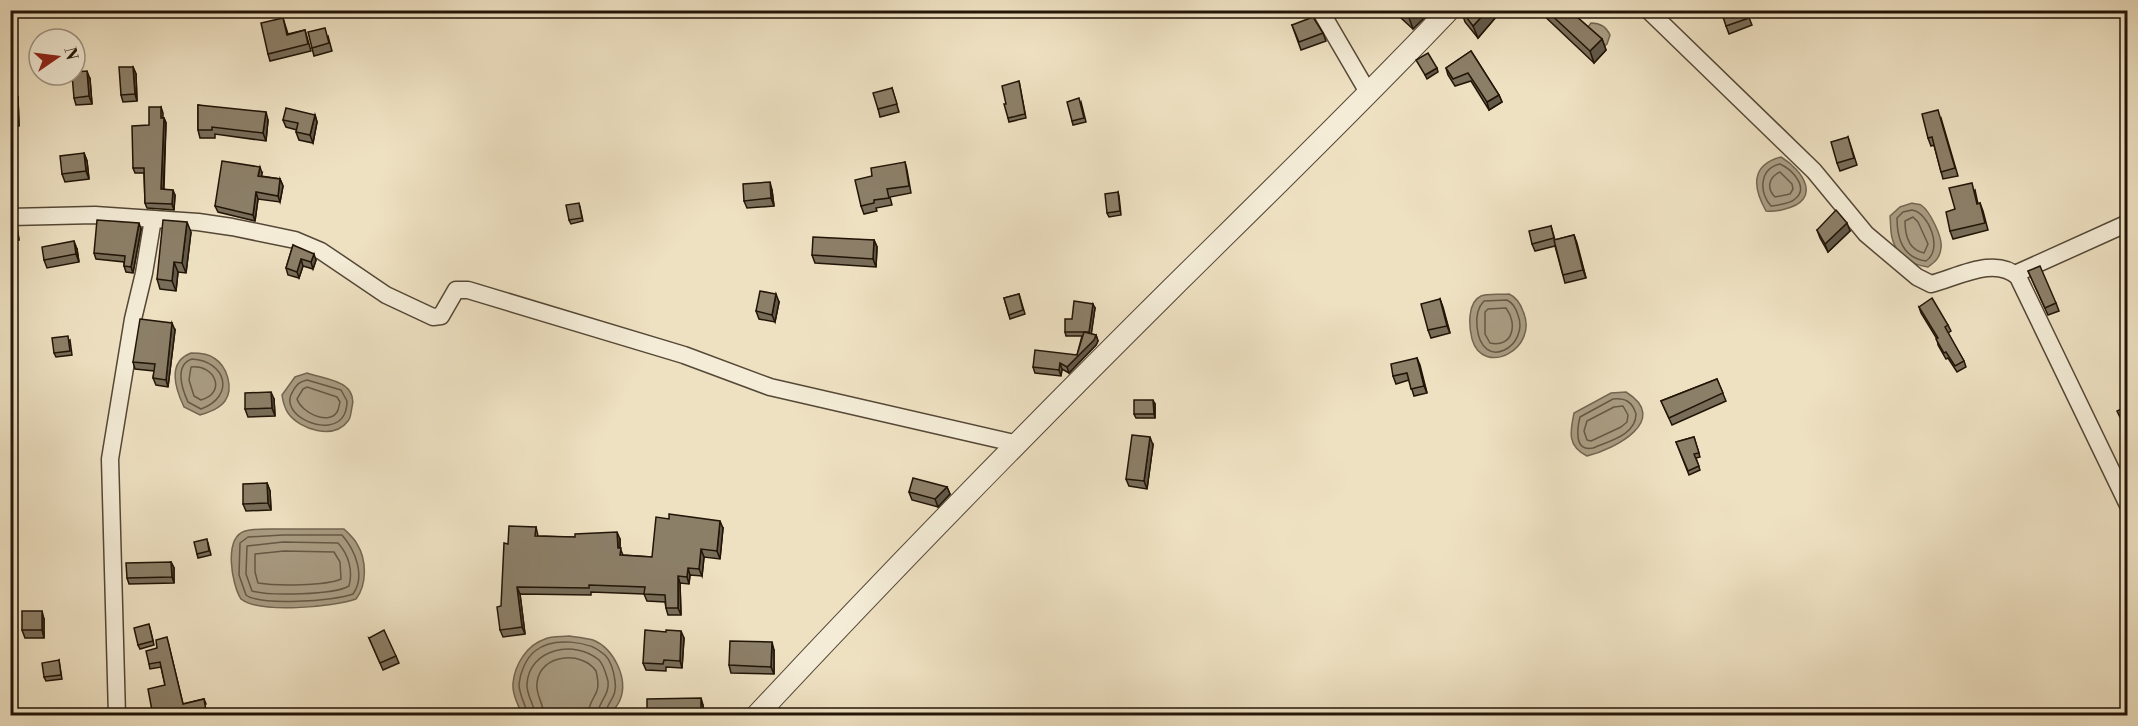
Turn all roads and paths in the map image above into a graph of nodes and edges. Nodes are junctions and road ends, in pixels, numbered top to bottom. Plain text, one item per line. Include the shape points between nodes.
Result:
1 (1320, 10) edge
2 (1449, 10) edge
3 (1648, 10) edge
4 (1369, 94) junction
5 (10, 217) edge
6 (153, 219) junction
7 (2127, 223) edge
8 (2015, 274) junction
9 (1018, 444) junction
10 (2127, 505) edge
11 (117, 716) edge
12 (756, 716) edge

1 - 4 street
2 - 4 street
3 - 8 street via 1814,171 1866,234 1917,277 1930,285 1986,268 2002,268
4 - 9 street
5 - 6 street via 95,215
6 - 9 street via 232,226 295,240 321,251 386,295 433,317 441,316 456,290 468,290 684,355 770,387
6 - 11 street via 110,459
7 - 8 street
8 - 10 street
9 - 12 street

